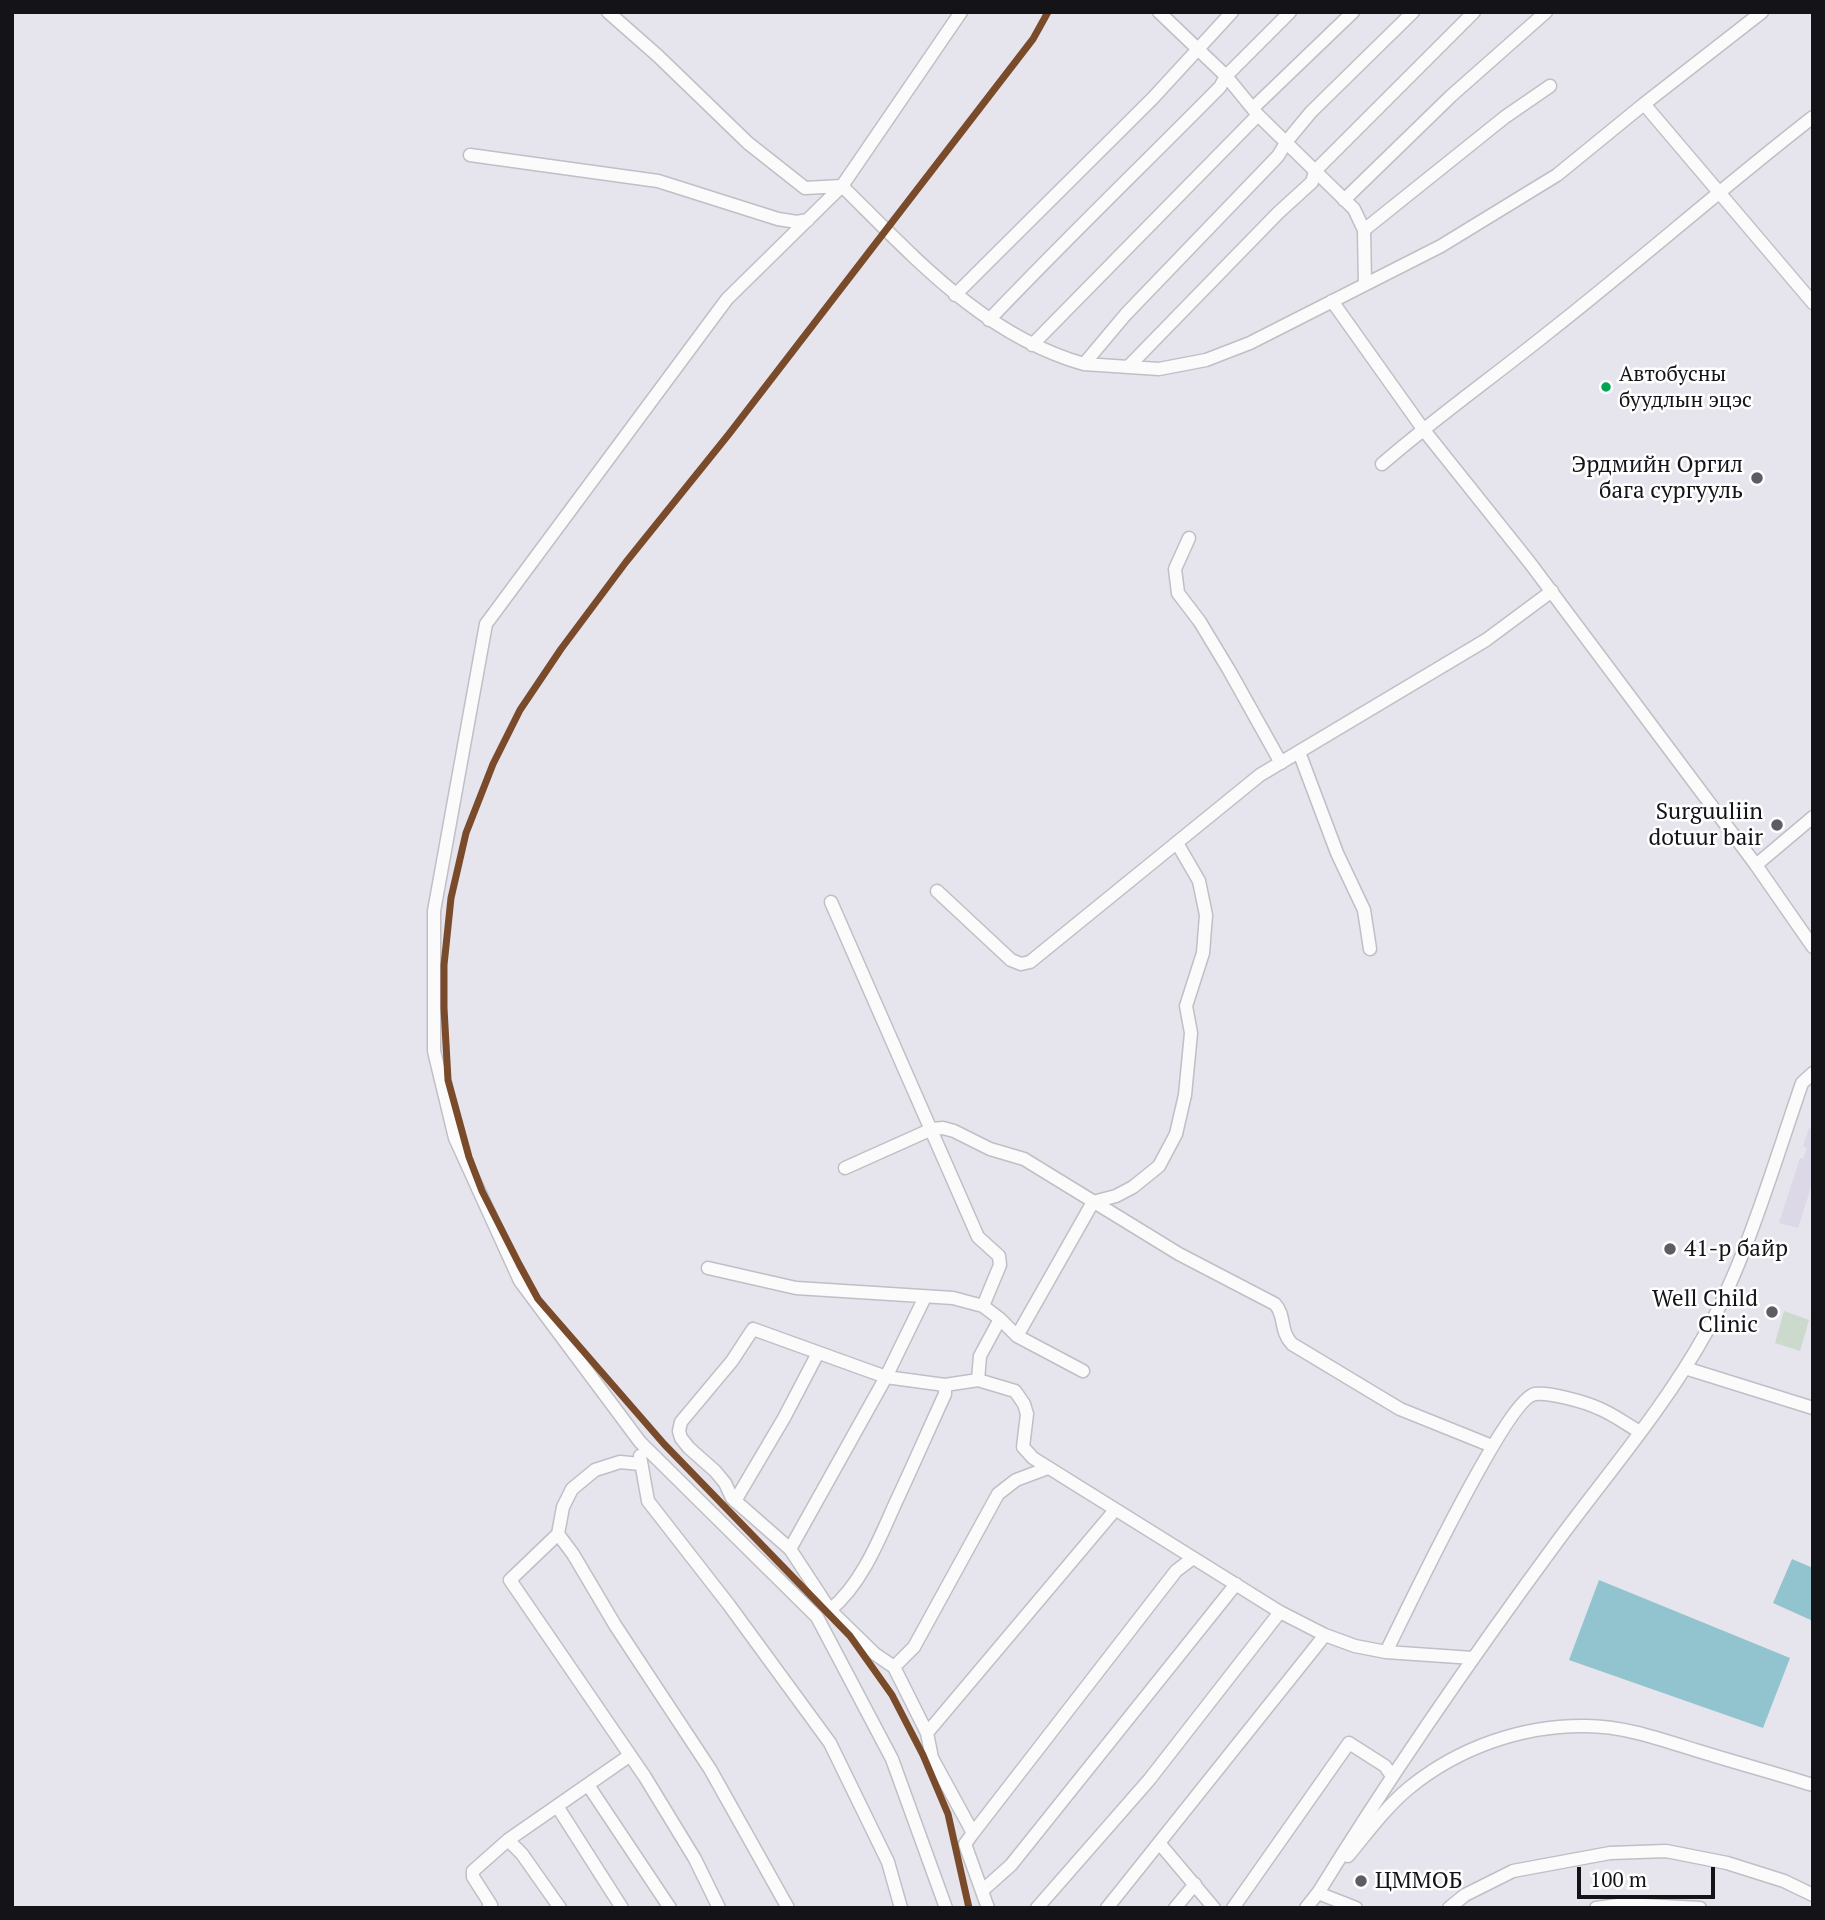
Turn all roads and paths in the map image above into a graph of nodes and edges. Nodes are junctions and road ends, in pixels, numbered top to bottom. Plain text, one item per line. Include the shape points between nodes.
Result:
1 (608, 12) edge
2 (961, 12) edge
3 (1232, 12) edge
4 (1290, 12) edge
5 (1353, 12) edge
6 (1413, 12) edge
7 (1474, 12) edge
8 (1546, 12) edge
9 (1762, 12) edge
10 (1163, 14) edge
11 (1197, 50) junction
12 (1226, 76) junction
13 (1550, 86) dead end
14 (1644, 104) junction
15 (1255, 112) junction
16 (1813, 117) edge
17 (1286, 141) junction
18 (470, 155) dead end
19 (1315, 171) junction
20 (842, 186) junction
21 (1719, 191) junction
22 (1344, 200) junction
23 (808, 220) junction
24 (1364, 230) junction
25 (1365, 285) junction
26 (955, 295) junction
27 (1332, 301) junction
28 (1813, 303) edge
29 (989, 320) junction
30 (1032, 345) junction
31 (1084, 364) junction
32 (1129, 366) junction
33 (1423, 429) junction
34 (1382, 464) dead end
35 (1189, 538) dead end
36 (1552, 591) junction
37 (1299, 752) junction
38 (1280, 763) junction
39 (1813, 817) edge
40 (1177, 843) junction
41 (1756, 865) junction
42 (937, 891) dead end
43 (831, 902) dead end
44 (1813, 947) edge
45 (1370, 949) dead end
46 (1813, 1073) edge
47 (1807, 1083) edge
48 (932, 1129) junction
49 (845, 1168) dead end
50 (1093, 1202) junction
51 (708, 1268) dead end
52 (925, 1297) junction
53 (982, 1306) junction
54 (1000, 1319) junction
55 (1017, 1336) junction
56 (818, 1353) junction
57 (1685, 1368) junction
58 (1083, 1371) dead end
59 (886, 1377) junction
60 (978, 1380) junction
61 (945, 1385) junction
62 (1813, 1408) edge
63 (1640, 1432) junction
64 (640, 1442) junction
65 (1492, 1446) junction
66 (640, 1464) junction
67 (1048, 1468) junction
68 (735, 1501) junction
69 (1115, 1510) junction
70 (558, 1534) junction
71 (790, 1549) junction
72 (1193, 1558) junction
73 (1236, 1584) junction
74 (830, 1610) junction
75 (1280, 1612) junction
76 (1325, 1635) junction
77 (1386, 1652) junction
78 (1473, 1658) junction
79 (894, 1667) junction
80 (927, 1733) junction
81 (629, 1756) junction
82 (1392, 1776) junction
83 (588, 1784) junction
84 (1813, 1785) edge
85 (557, 1806) junction
86 (974, 1833) junction
87 (508, 1840) junction
88 (1160, 1844) junction
89 (1195, 1884) junction
90 (983, 1890) junction
91 (1318, 1893) junction
92 (1813, 1895) edge
93 (491, 1907) edge
94 (560, 1908) edge
95 (622, 1908) edge
96 (670, 1908) edge
97 (719, 1908) edge
98 (788, 1908) edge
99 (901, 1908) edge
100 (946, 1908) edge
101 (988, 1908) edge
102 (1037, 1908) edge
103 (1107, 1908) edge
104 (1175, 1908) edge
105 (1214, 1908) edge
106 (1233, 1908) edge
107 (1306, 1908) edge
108 (1356, 1908) edge
109 (1449, 1908) edge
110 (1596, 1908) edge
111 (1700, 1908) edge

1 - 20 street via 748,143 805,188
2 - 20 street
3 - 11 street
4 - 12 street
5 - 15 street
6 - 17 street
7 - 19 street
8 - 22 street
9 - 14 street
10 - 11 street
11 - 12 street
11 - 26 street
12 - 15 street
12 - 29 street
13 - 24 street
14 - 21 street
14 - 25 street via 1557,175 1441,246
15 - 17 street
15 - 30 street
16 - 21 street
17 - 19 street
17 - 31 street via 1278,156
18 - 23 street via 658,181 778,219
19 - 22 street
19 - 32 street via 1312,182
20 - 23 street
20 - 26 street
21 - 28 street
21 - 33 street
22 - 24 street
23 - 64 street via 727,299 486,624 434,911 434,1051 455,1138 520,1281
24 - 25 street
25 - 27 street
26 - 29 street
27 - 32 street via 1206,360 1159,369
27 - 33 street
29 - 30 street
30 - 31 street
31 - 32 street
33 - 34 street
33 - 36 street
35 - 38 street via 1175,569 1178,593 1215,646
36 - 37 street via 1486,640
36 - 41 street
37 - 38 street
37 - 45 street via 1364,910
38 - 40 street
39 - 41 street
40 - 42 street via 1030,962 1021,964 1011,960
40 - 50 street via 1199,881 1206,915 1203,953 1186,1006 1191,1033 1177,1134 1159,1166 1133,1187
41 - 44 street
43 - 48 street
46 - 47 street
47 - 57 street via 1719,1306
48 - 49 street
48 - 50 street via 954,1131 1024,1159
48 - 53 street via 978,1237 999,1256 1000,1265
50 - 55 street
50 - 65 street via 1275,1304 1285,1337 1292,1344 1400,1409
51 - 52 street via 796,1288
52 - 53 street
52 - 59 street
53 - 54 street
54 - 55 street
54 - 60 street via 980,1356
55 - 58 street
56 - 59 street
56 - 68 street
56 - 68 street via 753,1329 732,1362 681,1422 681,1438 715,1471
57 - 62 street
57 - 63 street
59 - 61 street
59 - 71 street
60 - 61 street
60 - 67 street via 1014,1391 1024,1404 1023,1447
61 - 74 street via 945,1394 883,1531 860,1573
63 - 65 street via 1598,1408 1535,1394 1526,1398
63 - 78 street
64 - 66 street
64 - 100 street via 817,1617 892,1759
65 - 77 street
66 - 70 street via 620,1462 595,1470 572,1489
66 - 99 street via 648,1501 830,1743 888,1862
67 - 69 street
67 - 79 street via 1016,1480 998,1494 914,1647
68 - 71 street
69 - 72 street
69 - 80 street
70 - 81 street via 510,1580
70 - 98 street via 710,1769
71 - 74 street
72 - 73 street
72 - 86 street via 1176,1571
73 - 75 street
73 - 90 street via 1011,1865
74 - 79 street
75 - 76 street
75 - 102 street via 1149,1780
76 - 77 street
76 - 88 street
77 - 78 street
78 - 82 street
79 - 80 street
80 - 86 street via 932,1758
81 - 83 street
81 - 97 street via 695,1859
82 - 91 street
82 - 106 street via 1385,1766 1349,1743
83 - 85 street
83 - 96 street
84 - 91 street via 1630,1732 1588,1726 1512,1735 1441,1765 1407,1789
85 - 87 street
85 - 95 street
86 - 90 street via 965,1844
87 - 93 street via 473,1871
87 - 94 street
88 - 89 street
88 - 103 street
89 - 104 street
89 - 105 street
90 - 101 street
91 - 107 street
91 - 108 street
92 - 109 street via 1727,1863 1666,1852 1610,1853 1513,1871
110 - 111 street via 1625,1904

